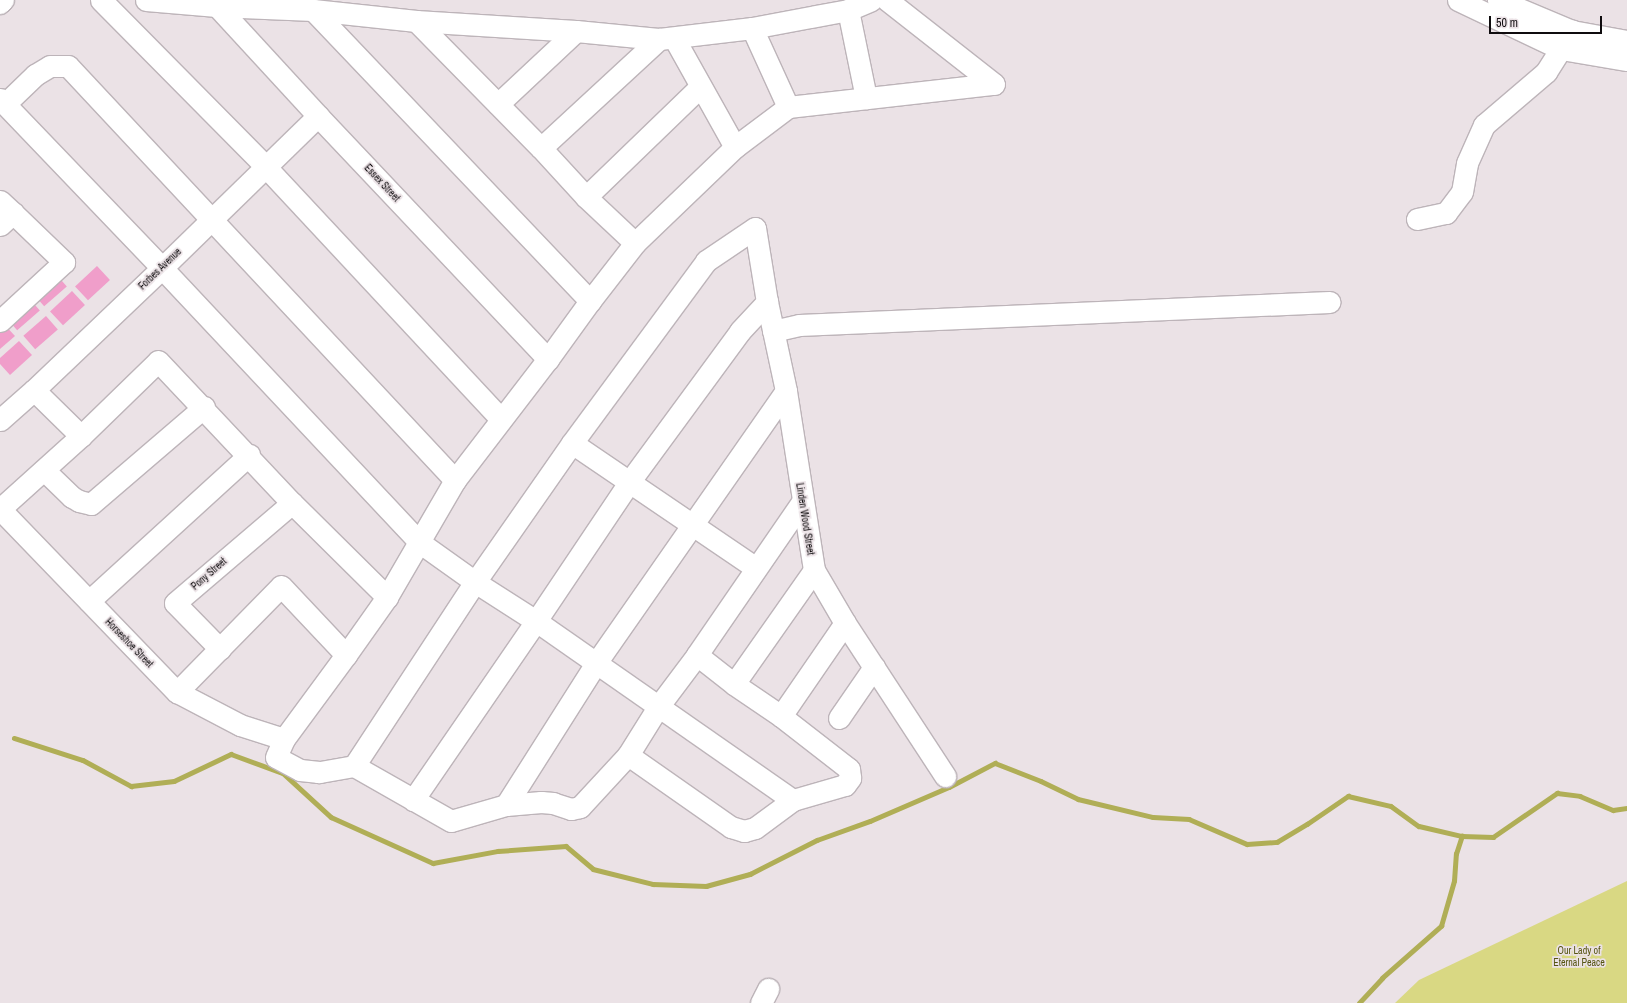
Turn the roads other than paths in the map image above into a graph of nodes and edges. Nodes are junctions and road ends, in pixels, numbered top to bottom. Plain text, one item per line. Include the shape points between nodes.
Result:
1 (3, 0) edge
2 (101, 0) edge
3 (146, 0) edge
4 (871, 0) edge
5 (887, 0) edge
6 (1458, 0) edge
7 (1498, 0) edge
8 (0, 3) edge
9 (217, 6) junction
10 (313, 10) junction
11 (848, 10) junction
12 (416, 21) junction
13 (752, 28) junction
14 (576, 31) junction
15 (1572, 31) junction
16 (666, 39) junction
17 (1627, 41) edge
18 (1561, 49) junction
19 (1627, 60) edge
20 (700, 87) junction
21 (866, 98) junction
22 (2, 102) edge
23 (498, 104) junction
24 (788, 107) junction
25 (318, 116) junction
26 (735, 146) junction
27 (541, 148) junction
28 (265, 166) junction
29 (586, 197) junction
30 (4, 213) edge
31 (1417, 219) dead end
32 (212, 220) junction
33 (635, 243) junction
34 (162, 268) junction
35 (590, 301) junction
36 (767, 302) junction
37 (1330, 302) dead end
38 (0, 321) edge
39 (773, 331) junction
40 (548, 359) junction
41 (34, 390) junction
42 (786, 391) junction
43 (204, 407) junction
44 (501, 419) junction
45 (0, 420) edge
46 (81, 436) junction
47 (572, 443) junction
48 (249, 455) junction
49 (44, 470) junction
50 (455, 480) junction
51 (630, 481) junction
52 (802, 502) junction
53 (292, 503) junction
54 (0, 509) edge
55 (693, 524) junction
56 (419, 542) junction
57 (756, 568) junction
58 (814, 570) junction
59 (475, 582) junction
60 (387, 597) junction
61 (89, 601) junction
62 (536, 621) junction
63 (845, 623) junction
64 (220, 649) junction
65 (697, 655) junction
66 (346, 656) junction
67 (596, 663) junction
68 (874, 668) junction
69 (734, 684) junction
70 (177, 692) junction
71 (658, 707) junction
72 (781, 716) junction
73 (839, 718) dead end
74 (284, 739) junction
75 (628, 755) junction
76 (354, 766) junction
77 (945, 776) dead end
78 (413, 800) junction
79 (793, 800) junction
80 (506, 805) junction

1 - 8 street
2 - 28 street
3 - 9 street
4 - 11 street
5 - 21 street via 994,84
6 - 18 street
7 - 15 street
9 - 10 street
9 - 25 street, Essex Street
10 - 12 street
10 - 35 street
11 - 13 street
11 - 21 street
12 - 14 street
12 - 23 street
13 - 16 street
13 - 24 street
14 - 16 street
14 - 23 street
15 - 17 street
15 - 18 street
16 - 20 street
16 - 27 street
18 - 19 street
18 - 31 street via 1546,72 1484,125 1467,163 1462,192 1446,213
20 - 26 street
20 - 29 street
21 - 24 street
22 - 32 street via 50,66 68,66
22 - 34 street
23 - 27 street
24 - 26 street
25 - 28 street, Forbes Avenue
25 - 40 street, Essex Street
26 - 33 street
27 - 29 street
28 - 32 street, Forbes Avenue
28 - 44 street
29 - 33 street
30 - 38 street via 64,262
32 - 34 street, Forbes Avenue
32 - 50 street
33 - 35 street
34 - 41 street, Forbes Avenue
34 - 56 street
35 - 40 street
36 - 39 street, Linden Wood Street
36 - 47 street, Linden Wood Street via 755,228 706,261
36 - 51 street via 740,331
37 - 39 street via 799,325
39 - 42 street, Linden Wood Street
40 - 44 street
41 - 45 street, Forbes Avenue
41 - 46 street
42 - 52 street, Linden Wood Street
42 - 55 street
43 - 46 street via 158,361
43 - 48 street
43 - 49 street via 91,504 79,502 72,497
44 - 50 street
46 - 49 street
47 - 51 street
47 - 59 street
48 - 53 street
48 - 61 street
49 - 54 street
50 - 56 street
51 - 55 street
51 - 62 street
52 - 57 street
52 - 58 street, Linden Wood Street
53 - 60 street
53 - 64 street, Pony Street via 176,603
54 - 61 street, Horseshoe Street
55 - 57 street
55 - 67 street
56 - 59 street
56 - 60 street
57 - 65 street
58 - 63 street, Linden Wood Street
58 - 69 street
59 - 62 street
59 - 76 street
60 - 66 street
61 - 70 street, Horseshoe Street
62 - 67 street
62 - 78 street
63 - 68 street, Linden Wood Street
63 - 72 street
64 - 66 street via 281,586
64 - 70 street
65 - 69 street
65 - 71 street
66 - 74 street
67 - 71 street
67 - 80 street
68 - 73 street
68 - 77 street, Linden Wood Street
69 - 72 street
70 - 74 street, Horseshoe Street via 240,725
71 - 75 street
71 - 79 street
72 - 79 street via 849,769 850,778 845,785
74 - 76 street via 276,757 300,770 318,772
75 - 79 street via 731,827 744,831 755,828
75 - 80 street via 580,807 571,809 541,802
76 - 78 street
78 - 80 street via 451,821

